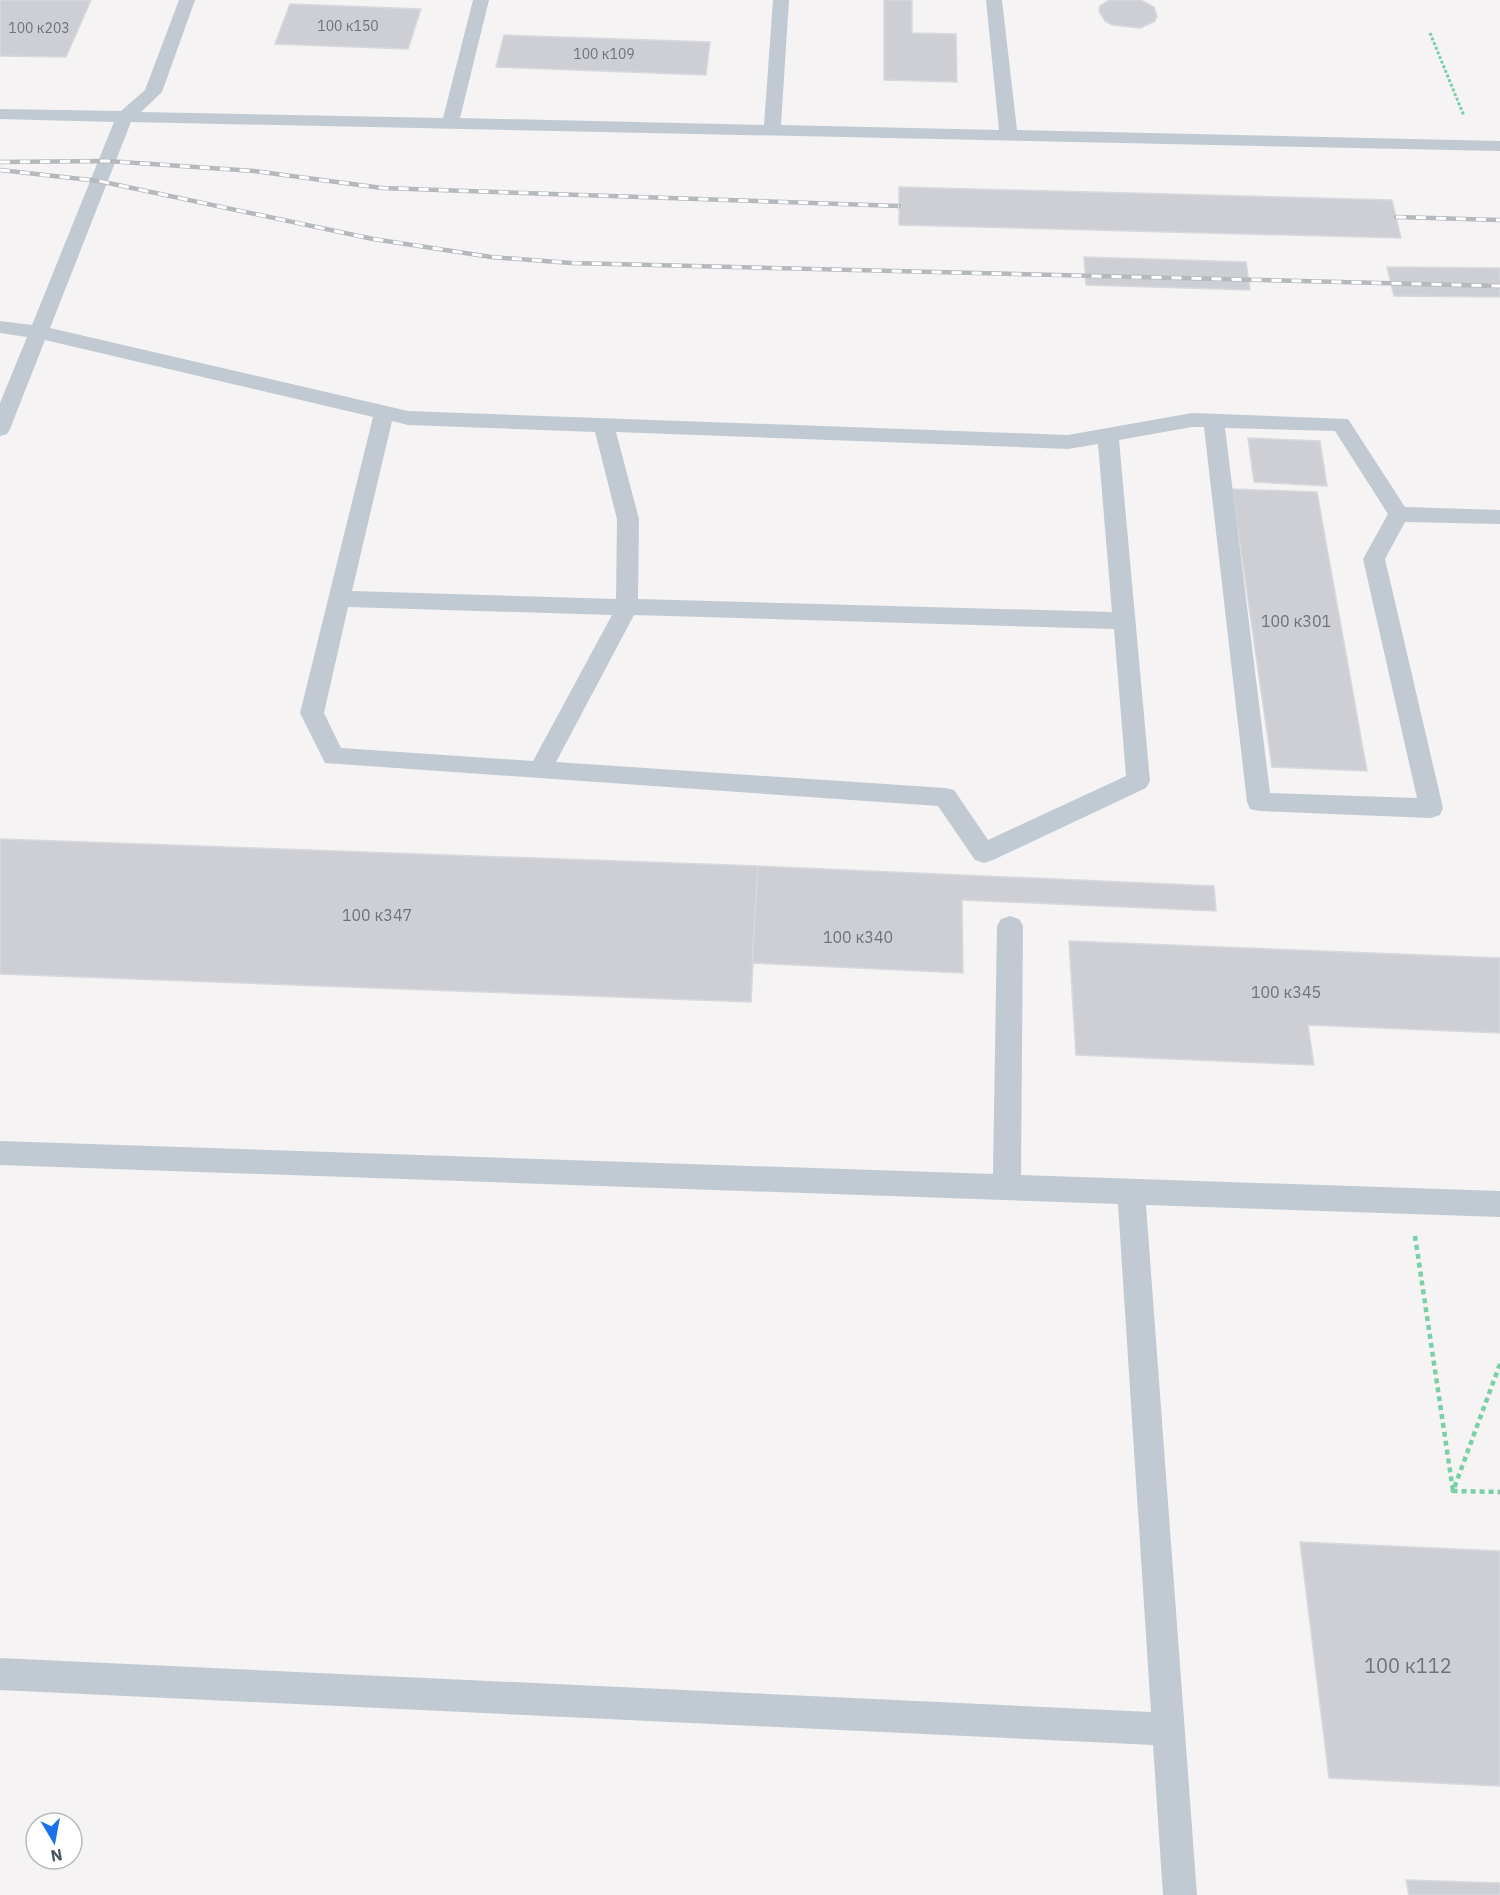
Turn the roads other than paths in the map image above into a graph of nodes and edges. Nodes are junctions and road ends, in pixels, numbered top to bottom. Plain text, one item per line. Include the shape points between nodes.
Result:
1 (187, 0) edge
2 (481, 0) edge
3 (781, 0) edge
4 (994, 0) edge
5 (0, 114) edge
6 (124, 118) junction
7 (450, 125) junction
8 (772, 132) junction
9 (1009, 136) junction
10 (1500, 146) edge
11 (0, 327) edge
12 (39, 332) junction
13 (384, 412) junction
14 (1214, 421) junction
15 (604, 425) junction
16 (0, 429) edge
17 (1108, 435) junction
18 (1399, 514) junction
19 (1500, 517) edge
20 (339, 599) junction
21 (627, 607) junction
22 (1124, 621) junction
23 (539, 771) junction
24 (1010, 926) dead end
25 (0, 1153) edge
26 (1007, 1187) junction
27 (1131, 1192) junction
28 (1500, 1204) edge
29 (0, 1674) edge
30 (1169, 1729) junction
31 (1180, 1895) edge

1 - 6 lane via 153,92
2 - 7 lane
3 - 8 lane
4 - 9 lane
5 - 6 lane
6 - 7 lane
6 - 12 lane
7 - 8 lane
8 - 9 lane
9 - 10 lane
11 - 12 lane
12 - 13 lane
12 - 16 lane
13 - 15 lane via 408,418
13 - 20 lane
14 - 17 lane via 1192,420
14 - 18 lane via 1341,424
14 - 18 lane via 1259,802 1431,808 1374,559
15 - 17 lane via 1068,442
15 - 21 lane via 628,519
17 - 22 lane
18 - 19 lane
20 - 21 lane
20 - 23 lane via 312,713 333,757
21 - 22 lane
21 - 23 lane
22 - 23 lane via 1138,781 984,853 945,797
24 - 26 lane
25 - 26 lane
26 - 27 lane
27 - 28 lane
27 - 30 lane
29 - 30 lane
30 - 31 lane

